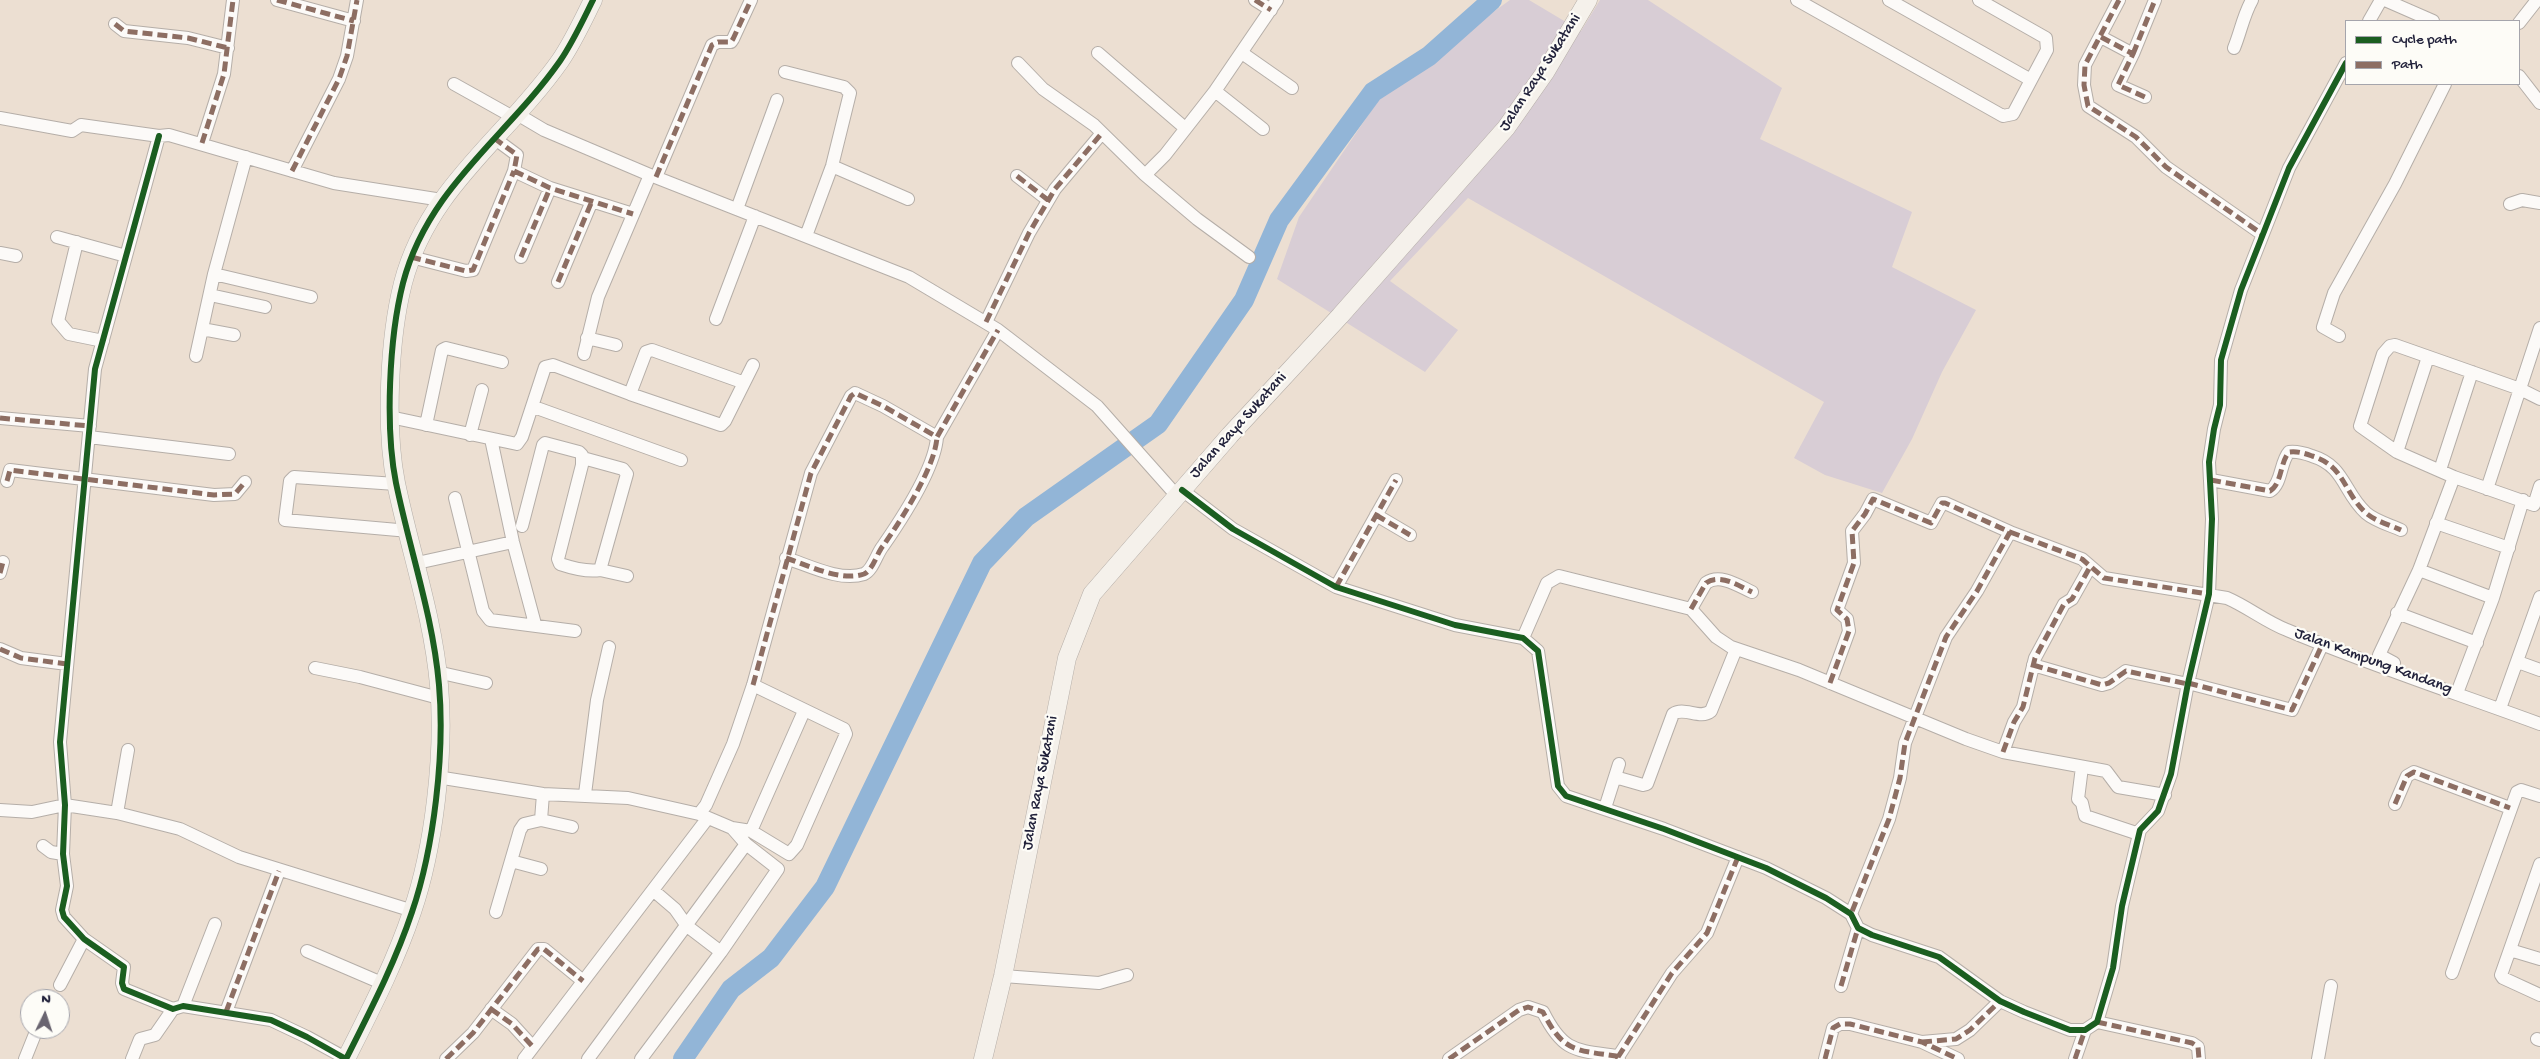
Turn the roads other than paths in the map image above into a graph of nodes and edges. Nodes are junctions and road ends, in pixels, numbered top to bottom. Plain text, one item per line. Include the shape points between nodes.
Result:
1 (233, 0) edge
2 (276, 0) edge
3 (357, 0) edge
4 (593, 0) edge
5 (751, 0) edge
6 (1255, 0) edge
7 (1588, 0) edge
8 (1889, 0) edge
9 (1979, 0) edge
10 (2119, 0) edge
11 (2155, 0) edge
12 (2252, 0) edge
13 (2380, 0) edge
14 (2385, 0) edge
15 (2537, 0) edge
16 (1805, 2) edge
17 (1274, 5) edge
18 (2370, 20) edge
19 (2431, 20) edge
20 (354, 21) junction
21 (2520, 22) edge
22 (115, 24) dead end
23 (2101, 37) junction
24 (228, 48) junction
25 (2234, 48) dead end
26 (1098, 53) dead end
27 (1242, 53) junction
28 (2133, 54) junction
29 (1018, 63) dead end
30 (2345, 65) edge
31 (785, 72) dead end
32 (2520, 77) edge
33 (2031, 80) junction
34 (454, 84) dead end
35 (2444, 85) edge
36 (1292, 88) dead end
37 (1215, 91) junction
38 (2145, 97) dead end
39 (777, 100) dead end
40 (2540, 102) edge
41 (515, 116) junction
42 (0, 118) edge
43 (1185, 128) junction
44 (1263, 130) dead end
45 (1102, 133) junction
46 (160, 136) junction
47 (494, 138) junction
48 (202, 144) junction
49 (246, 157) junction
50 (832, 166) junction
51 (292, 171) junction
52 (514, 171) junction
53 (1145, 175) junction
54 (653, 176) junction
55 (1017, 176) dead end
56 (550, 188) junction
57 (908, 199) dead end
58 (442, 200) junction
59 (1048, 200) junction
60 (592, 201) junction
61 (2540, 203) edge
62 (2510, 204) dead end
63 (737, 209) junction
64 (633, 214) junction
65 (755, 216) junction
66 (2262, 234) junction
67 (806, 236) junction
68 (57, 237) dead end
69 (77, 242) junction
70 (0, 253) edge
71 (16, 256) dead end
72 (126, 256) junction
73 (411, 257) junction
74 (521, 257) dead end
75 (1249, 258) dead end
76 (214, 274) junction
77 (558, 282) dead end
78 (210, 295) junction
79 (311, 297) dead end
80 (265, 307) dead end
81 (716, 318) dead end
82 (986, 322) junction
83 (2540, 328) edge
84 (202, 329) junction
85 (998, 330) junction
86 (234, 335) dead end
87 (2340, 336) dead end
88 (587, 338) junction
89 (103, 341) junction
90 (616, 345) dead end
91 (584, 354) dead end
92 (196, 356) dead end
93 (2428, 357) junction
94 (502, 362) dead end
95 (753, 365) dead end
96 (2472, 372) junction
97 (742, 382) junction
98 (2520, 389) junction
99 (482, 390) dead end
100 (630, 394) junction
101 (2540, 399) edge
102 (534, 407) junction
103 (390, 417) junction
104 (0, 418) edge
105 (426, 425) junction
106 (90, 432) junction
107 (470, 435) junction
108 (938, 437) junction
109 (491, 439) junction
110 (519, 442) junction
111 (541, 450) junction
112 (2397, 452) junction
113 (229, 454) dead end
114 (583, 458) junction
115 (681, 460) dead end
116 (2440, 470) junction
117 (2454, 477) junction
118 (85, 478) junction
119 (1396, 480) dead end
120 (2211, 480) junction
121 (7, 481) dead end
122 (245, 482) dead end
123 (396, 484) junction
124 (2540, 486) edge
125 (2487, 489) junction
126 (1179, 493) junction
127 (455, 498) dead end
128 (2532, 504) edge
129 (1376, 515) junction
130 (2436, 523) junction
131 (522, 526) dead end
132 (2401, 530) dead end
133 (409, 531) junction
134 (2010, 532) junction
135 (1410, 535) dead end
136 (513, 542) junction
137 (2509, 548) junction
138 (469, 553) junction
139 (786, 558) junction
140 (417, 563) junction
141 (2090, 567) junction
142 (600, 570) junction
143 (2419, 570) junction
144 (627, 576) dead end
145 (1336, 587) junction
146 (1752, 592) dead end
147 (2209, 594) junction
148 (2540, 597) edge
149 (2493, 598) junction
150 (1691, 609) junction
151 (2397, 613) junction
152 (2536, 623) edge
153 (535, 624) junction
154 (575, 630) dead end
155 (1523, 638) junction
156 (2477, 643) junction
157 (2322, 645) junction
158 (609, 648) dead end
159 (0, 649) edge
160 (1736, 649) junction
161 (2518, 662) junction
162 (67, 664) junction
163 (2033, 666) junction
164 (315, 668) dead end
165 (2540, 670) edge
166 (437, 672) junction
167 (486, 683) dead end
168 (1830, 683) junction
169 (2188, 683) junction
170 (753, 684) junction
171 (2458, 690) junction
172 (439, 698) junction
173 (2502, 703) junction
174 (804, 711) junction
175 (2540, 716) edge
176 (1913, 719) junction
177 (2540, 724) edge
178 (128, 750) dead end
179 (2003, 752) junction
180 (2082, 767) junction
181 (437, 777) junction
182 (543, 794) junction
183 (585, 794) junction
184 (2165, 795) junction
185 (2540, 796) edge
186 (2395, 804) dead end
187 (65, 805) junction
188 (1606, 808) junction
189 (2510, 808) junction
190 (0, 810) edge
191 (117, 813) junction
192 (703, 816) junction
193 (541, 820) junction
194 (572, 827) dead end
195 (732, 828) junction
196 (751, 831) junction
197 (2139, 834) junction
198 (746, 844) junction
199 (43, 846) dead end
200 (63, 854) junction
201 (789, 854) junction
202 (1738, 857) junction
203 (511, 861) junction
204 (2540, 864) edge
205 (541, 869) dead end
206 (778, 870) junction
207 (279, 871) junction
208 (654, 891) junction
209 (413, 911) junction
210 (496, 912) dead end
211 (1850, 914) junction
212 (215, 924) dead end
213 (687, 926) junction
214 (1858, 928) junction
215 (84, 939) junction
216 (2510, 950) junction
217 (306, 951) dead end
218 (721, 952) junction
219 (2540, 959) edge
220 (2452, 973) dead end
221 (1127, 975) dead end
222 (1002, 976) junction
223 (583, 982) junction
224 (384, 984) junction
225 (60, 985) dead end
226 (1841, 986) dead end
227 (2331, 986) dead end
228 (2540, 995) edge
229 (2000, 1001) junction
230 (178, 1007) junction
231 (491, 1009) junction
232 (226, 1012) junction
233 (2098, 1022) junction
234 (2085, 1030) junction
235 (33, 1039) edge
236 (1922, 1042) junction
237 (533, 1047) junction
238 (1619, 1058) edge
239 (25, 1059) edge
240 (132, 1059) edge
241 (346, 1059) edge
242 (446, 1059) edge
243 (524, 1059) edge
244 (588, 1059) edge
245 (641, 1059) edge
246 (983, 1059) edge
247 (1449, 1059) edge
248 (1825, 1059) edge
249 (1958, 1059) edge
250 (2075, 1059) edge
251 (2199, 1059) edge
252 (2318, 1059) edge

1 - 24 street
2 - 20 street
3 - 20 street
4 - 41 main road via 561,59
5 - 54 street via 733,39 712,45
6 - 17 street
7 - 126 main road, Jalan Raya Sukatani via 1546,71 1506,128
8 - 33 street
9 - 33 street via 2046,38 2047,50
10 - 23 street
11 - 28 street
12 - 25 street via 2243,15 2242,29
13 - 18 street
14 - 19 street
15 - 21 street
16 - 33 street via 2003,116 2013,114
17 - 27 street
20 - 51 street via 339,79
22 - 24 street via 124,31 188,38
23 - 28 street
23 - 66 street via 2086,65 2084,85 2088,106 2136,137 2166,167
24 - 48 street via 224,74
26 - 43 street
27 - 36 street
27 - 37 street
28 - 38 street via 2118,85
29 - 45 street via 1043,89
30 - 66 street via 2289,168
31 - 50 street via 849,90
32 - 40 street
34 - 41 street
35 - 87 street via 2334,293 2323,327
37 - 43 street
37 - 44 street
39 - 63 street
41 - 47 main road
41 - 54 street
42 - 46 street via 72,131 81,126
43 - 53 street
45 - 53 street
45 - 59 street via 1068,170
46 - 48 street via 169,135
46 - 72 street
47 - 52 street via 518,155
47 - 58 main road via 470,162
48 - 49 street
49 - 51 street
49 - 76 street
50 - 57 street
50 - 67 street
51 - 58 street via 334,183
52 - 56 street
52 - 73 street via 472,270
53 - 75 street
54 - 63 street
54 - 64 street
55 - 59 street
56 - 60 street
56 - 74 street
58 - 73 main road via 422,231
59 - 82 street
60 - 64 street
60 - 77 street
61 - 62 street via 2522,200
63 - 65 street
64 - 88 street via 598,297
65 - 67 street
65 - 81 street
66 - 120 street via 2241,290 2221,360 2220,405 2209,462
67 - 82 street via 909,277
68 - 69 street
69 - 72 street
69 - 89 street via 58,321 68,334
70 - 71 street
72 - 89 street
73 - 103 main road via 402,286 391,363
76 - 78 street
76 - 79 street
78 - 80 street
78 - 84 street
82 - 85 street
83 - 98 street
84 - 86 street
84 - 92 street
85 - 108 street
85 - 126 street via 1097,406
88 - 90 street
88 - 91 street
89 - 106 street via 96,368
93 - 96 street
93 - 112 street
93 - 112 street via 2395,346 2385,348 2360,419 2360,426
94 - 105 street via 446,348 442,350
95 - 97 street
96 - 98 street
96 - 116 street
97 - 100 street via 721,425
97 - 100 street via 652,350 646,352
98 - 101 street
98 - 125 street
99 - 107 street
100 - 102 street via 548,365
102 - 110 street
102 - 115 street
103 - 105 street
103 - 123 main road
104 - 106 street
105 - 107 street
106 - 113 street
106 - 118 street
107 - 109 street
108 - 139 street via 925,473 868,572 833,573
108 - 139 street via 853,393 811,473
109 - 110 street via 513,444
109 - 136 street
110 - 111 street
111 - 114 street via 545,443 579,452
111 - 131 street
112 - 116 street
114 - 142 street via 623,469 627,474
114 - 142 street via 558,559 565,566
116 - 117 street
117 - 125 street
117 - 130 street
118 - 121 street via 10,470
118 - 122 street via 214,495 234,494
118 - 162 street
119 - 129 street
120 - 132 street via 2270,491 2277,484 2285,456 2296,451 2326,460 2341,474 2352,497 2368,514
120 - 147 street via 2212,569
123 - 133 main road
123 - 133 street via 294,477 290,481 285,520
124 - 128 street
125 - 128 street
126 - 145 street via 1233,529
126 - 222 main road, Jalan Raya Sukatani via 1102,581 1080,619 1054,712
127 - 138 street
128 - 137 street
129 - 135 street
129 - 145 street
130 - 137 street
130 - 143 street
133 - 140 main road
134 - 141 street, Jalan Kampung Kandang via 2082,559
134 - 168 street, Jalan Kampung Kandang via 1946,503 1942,504 1931,523 1872,500 1852,531 1854,563 1837,610 1847,619 1849,631
134 - 176 street via 1977,591 1946,637
136 - 138 street
136 - 153 street
137 - 149 street
138 - 140 street
138 - 153 street via 486,616 490,620
139 - 170 street
140 - 166 main road
141 - 147 street, Jalan Kampung Kandang via 2104,578
141 - 163 street via 2072,599 2064,604
142 - 144 street
143 - 149 street
143 - 151 street
145 - 155 street via 1454,625
146 - 150 street via 1729,581 1710,580
147 - 157 street, Jalan Kampung Kandang via 2245,605 2278,626
147 - 169 street
148 - 152 street
149 - 156 street
150 - 155 street via 1560,576 1547,583
150 - 160 street via 1724,644
151 - 156 street
151 - 171 street via 2379,656
152 - 161 street
153 - 154 street
155 - 188 street via 1538,651 1561,792
156 - 171 street
157 - 169 street via 2292,710
157 - 171 street, Jalan Kampung Kandang
158 - 183 street via 597,700
159 - 162 street via 20,658
160 - 168 street
160 - 188 street via 1711,711 1705,714 1673,714 1647,784 1643,785 1617,771
161 - 165 street
161 - 173 street
162 - 187 street via 60,742
163 - 169 street via 2102,685 2126,671
163 - 179 street via 2023,707
164 - 172 street
166 - 167 street
166 - 172 main road
168 - 176 street
169 - 184 street
170 - 174 street
170 - 192 street
171 - 173 street
171 - 177 street, Jalan Kampung Kandang
172 - 181 main road
173 - 175 street
174 - 196 street
174 - 201 street via 844,729 846,734 797,845
176 - 179 street
176 - 211 street via 1889,819
178 - 191 street
179 - 180 street
180 - 184 street via 2108,771 2118,787
180 - 197 street via 2078,799 2085,816
181 - 182 street
181 - 209 main road via 432,834
182 - 183 street
182 - 193 street
183 - 192 street via 628,798
184 - 197 street via 2158,811
185 - 189 street via 2518,790
186 - 189 street via 2407,776 2414,772
187 - 190 street via 32,812
187 - 191 street
187 - 200 street
188 - 202 street
189 - 220 street
191 - 207 street via 180,828 239,857
192 - 195 street
192 - 208 street
193 - 194 street
193 - 203 street via 524,824
195 - 196 street
195 - 198 street
196 - 201 street
197 - 233 street via 2122,906 2113,968
198 - 206 street
198 - 213 street
199 - 200 street via 51,852
200 - 215 street via 67,886 62,910 70,925
201 - 206 street
202 - 211 street via 1826,898
202 - 238 street via 1706,933 1672,973
203 - 205 street
203 - 210 street
204 - 216 street
206 - 218 street
207 - 209 street
207 - 232 street
208 - 213 street via 675,909
208 - 223 street
209 - 224 main road
211 - 214 street
212 - 230 street
213 - 218 street
213 - 244 street
214 - 226 street
214 - 229 street via 1938,956
215 - 225 street
215 - 230 street via 124,967 124,989
216 - 219 street
216 - 228 street via 2501,976
217 - 224 street
218 - 245 street
221 - 222 street via 1099,983
222 - 246 main road, Jalan Raya Sukatani
223 - 231 street via 544,949 538,949
223 - 237 street
224 - 241 main road
227 - 252 street
229 - 234 street via 2070,1030
229 - 236 street via 1956,1039
230 - 232 street
230 - 240 street via 155,1035 140,1039
231 - 237 street via 512,1024
231 - 242 street via 473,1033
232 - 241 street via 271,1020
233 - 234 street
233 - 251 street via 2192,1042 2198,1047
234 - 250 street
235 - 239 street
236 - 248 street via 1840,1024 1834,1028
236 - 249 street
237 - 243 street
238 - 247 street via 1578,1049 1559,1039 1543,1012 1528,1007

